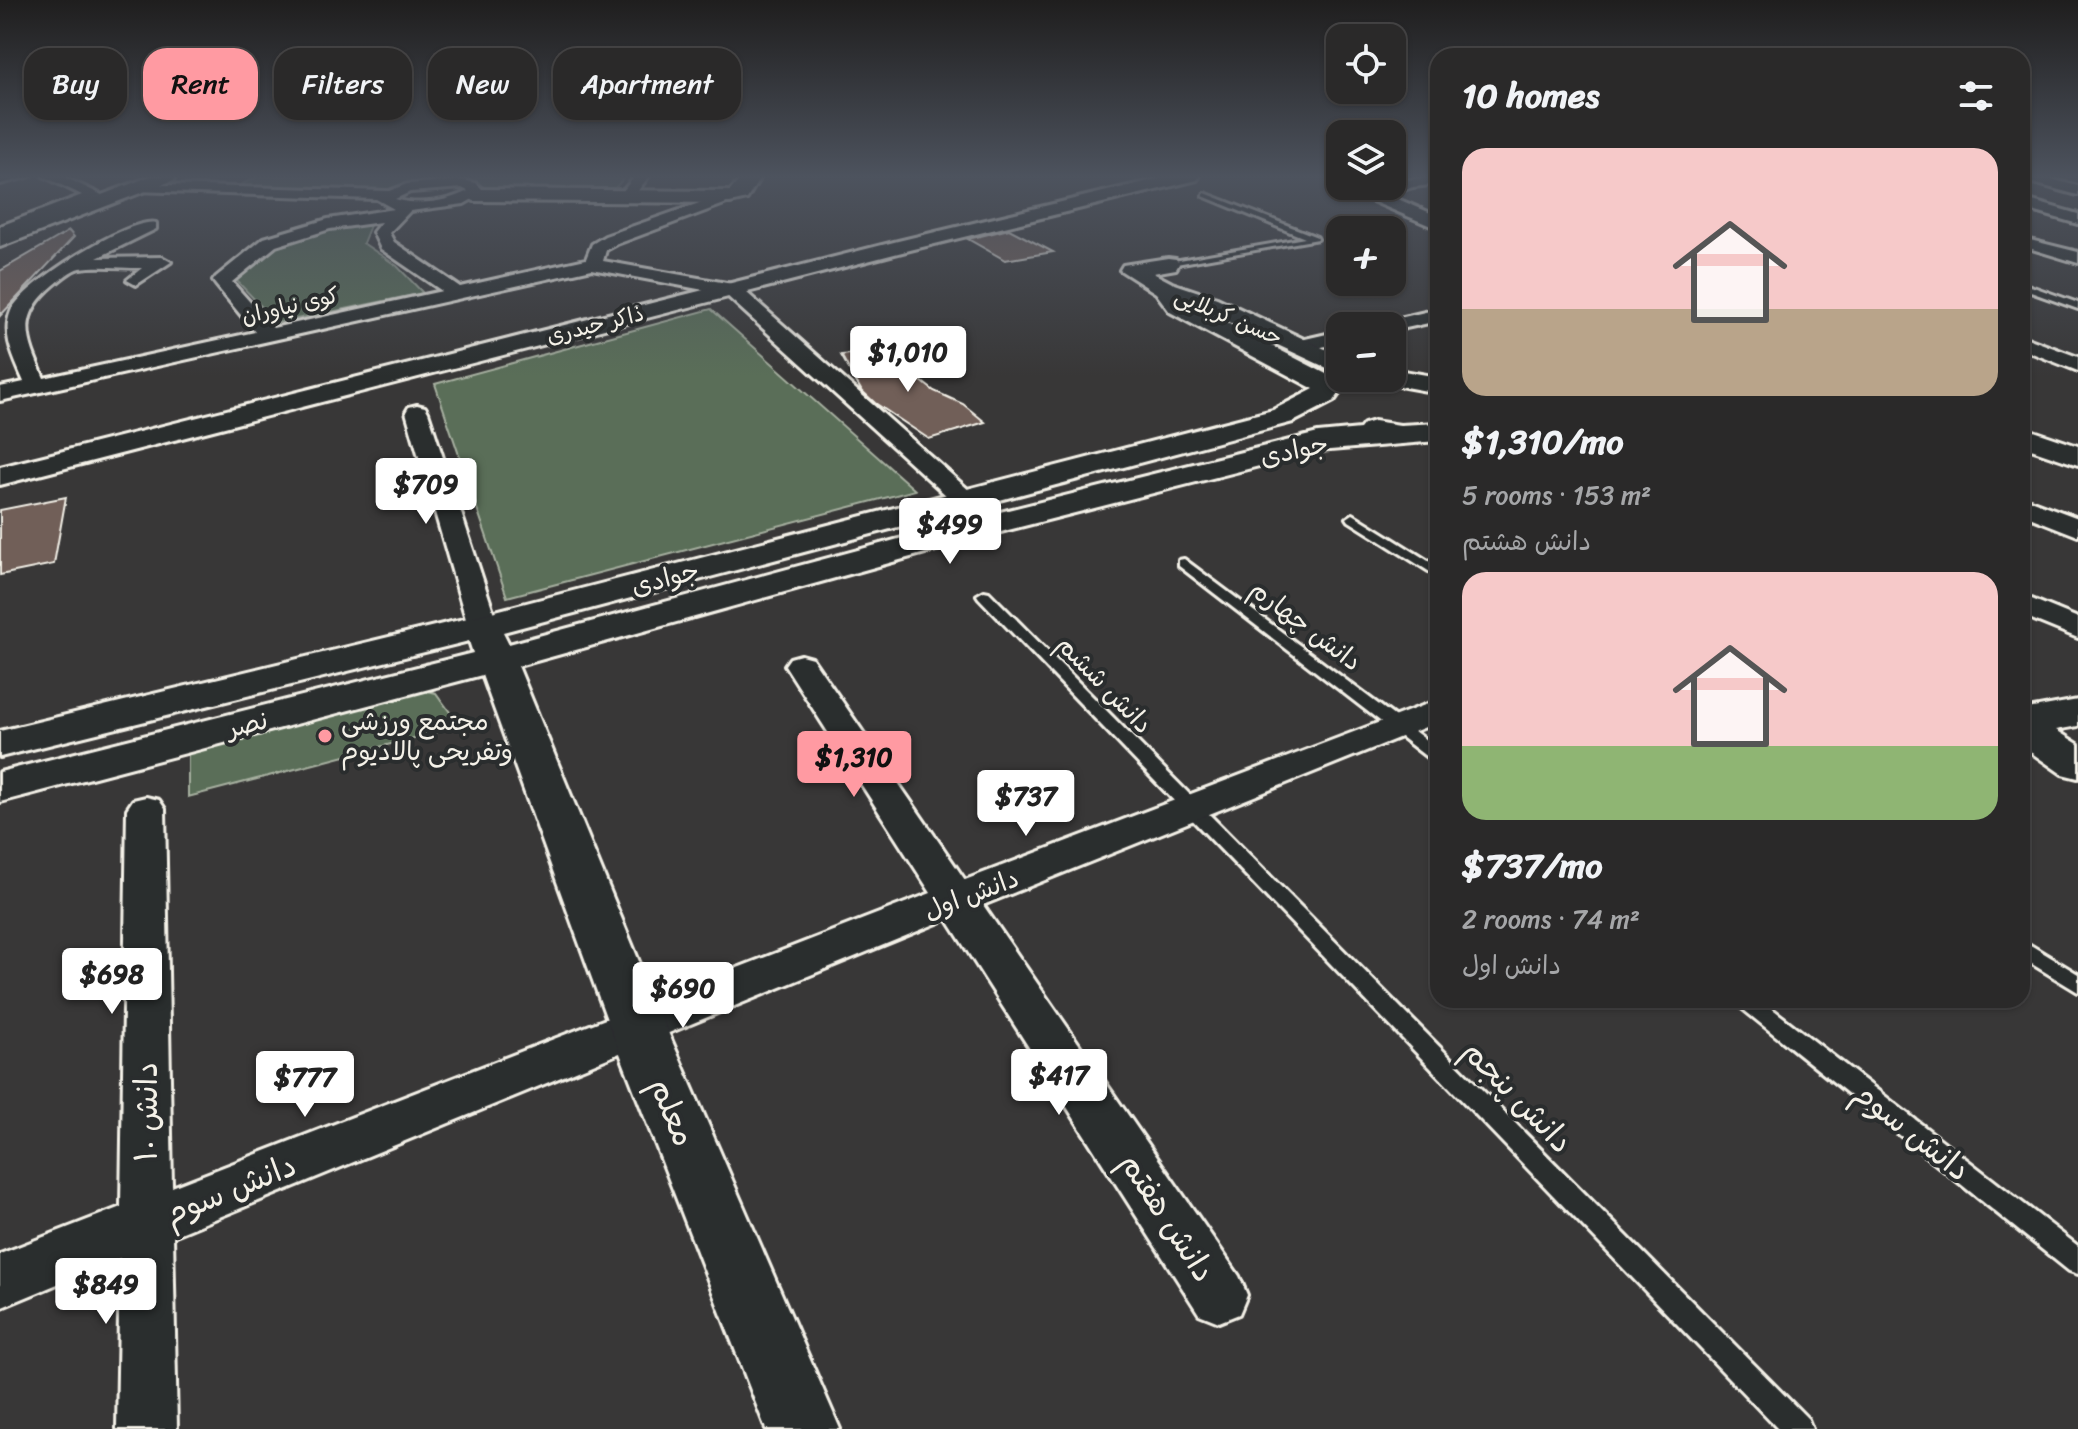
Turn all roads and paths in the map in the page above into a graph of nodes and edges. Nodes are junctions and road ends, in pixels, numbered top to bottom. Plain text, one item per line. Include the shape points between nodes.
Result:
1 (118, 243) edge
2 (269, 243) edge
3 (386, 243) edge
4 (607, 243) edge
5 (939, 243) edge
6 (1299, 243) edge
7 (2030, 244) edge
8 (2078, 258) edge
9 (594, 263) junction
10 (77, 264) junction
11 (1166, 276) junction
12 (136, 280) dead end
13 (731, 289) junction
14 (2030, 289) edge
15 (457, 293) junction
16 (2078, 306) edge
17 (1430, 317) edge
18 (1406, 322) edge
19 (268, 335) junction
20 (1326, 340) edge
21 (2030, 345) edge
22 (1299, 346) junction
23 (2078, 365) edge
24 (1326, 370) edge
25 (1326, 375) edge
26 (1406, 379) edge
27 (1430, 384) edge
28 (36, 386) junction
29 (1326, 389) edge
30 (1332, 392) edge
31 (0, 394) edge
32 (417, 412) dead end
33 (2030, 416) edge
34 (2078, 432) edge
35 (1426, 435) edge
36 (2030, 439) edge
37 (2078, 456) edge
38 (0, 476) edge
39 (967, 500) junction
40 (2030, 508) edge
41 (1353, 518) dead end
42 (996, 523) junction
43 (2078, 528) edge
44 (1184, 563) dead end
45 (1430, 568) edge
46 (984, 595) dead end
47 (2030, 608) edge
48 (2078, 629) edge
49 (488, 643) junction
50 (801, 665) dead end
51 (1430, 713) edge
52 (2078, 713) edge
53 (2030, 722) edge
54 (1399, 726) junction
55 (2030, 730) edge
56 (0, 744) edge
57 (1430, 751) edge
58 (2078, 764) edge
59 (0, 787) edge
60 (1192, 807) junction
61 (146, 809) dead end
62 (958, 899) junction
63 (2030, 953) edge
64 (2078, 984) edge
65 (1756, 1008) edge
66 (637, 1025) junction
67 (146, 1222) junction
68 (2078, 1262) edge
69 (0, 1281) edge
70 (1219, 1295) dead end
71 (147, 1429) edge
72 (803, 1429) edge
73 (1798, 1429) edge

1 - 10 street
2 - 19 street via 222,281
3 - 15 street
4 - 9 street via 598,248
5 - 13 street, ذاکر حیدری
6 - 11 lane
7 - 8 street
9 - 13 street
9 - 15 street, کوی نیاوران
10 - 12 street via 162,262
10 - 28 street via 46,281 30,297 17,323
11 - 22 street, حسن کربلایی
11 - 25 street, حسن کربلایی via 1178,307
13 - 38 street, ذاکر حیدری
13 - 39 street
14 - 16 lane
15 - 19 street, کوی نیاوران
17 - 18 street
19 - 28 street, کوی نیاوران
20 - 22 street
21 - 23 street
22 - 24 street, حسن کربلایی
26 - 27 street
28 - 31 street, کوی نیاوران
29 - 39 street, جوادی via 1283,416
30 - 35 street via 1325,405 1351,423
32 - 49 street
33 - 34 street
35 - 42 street, جوادی via 1318,442
36 - 37 street
39 - 42 street
39 - 49 street, جوادی
40 - 43 street
41 - 45 lane
42 - 49 street, جوادی
44 - 54 lane, دانش چهارم
46 - 60 lane, دانش ششم
47 - 48 street
49 - 56 street, جوادی
49 - 59 street, نصر
49 - 66 street, معلم
50 - 62 street, دانش هفتم
51 - 54 street, دانش اول
52 - 53 street
54 - 57 lane
54 - 60 street, دانش اول
55 - 58 street
60 - 62 street, دانش اول
60 - 73 lane, دانش پنجم
61 - 67 street, دانش ۱۰
62 - 66 street, دانش اول
62 - 70 street, دانش هفتم
63 - 64 lane
65 - 68 lane, دانش سوم
66 - 67 street, دانش سوم
66 - 72 street, معلم
67 - 69 street, دانش سوم
67 - 71 street, دانش ۱۰

